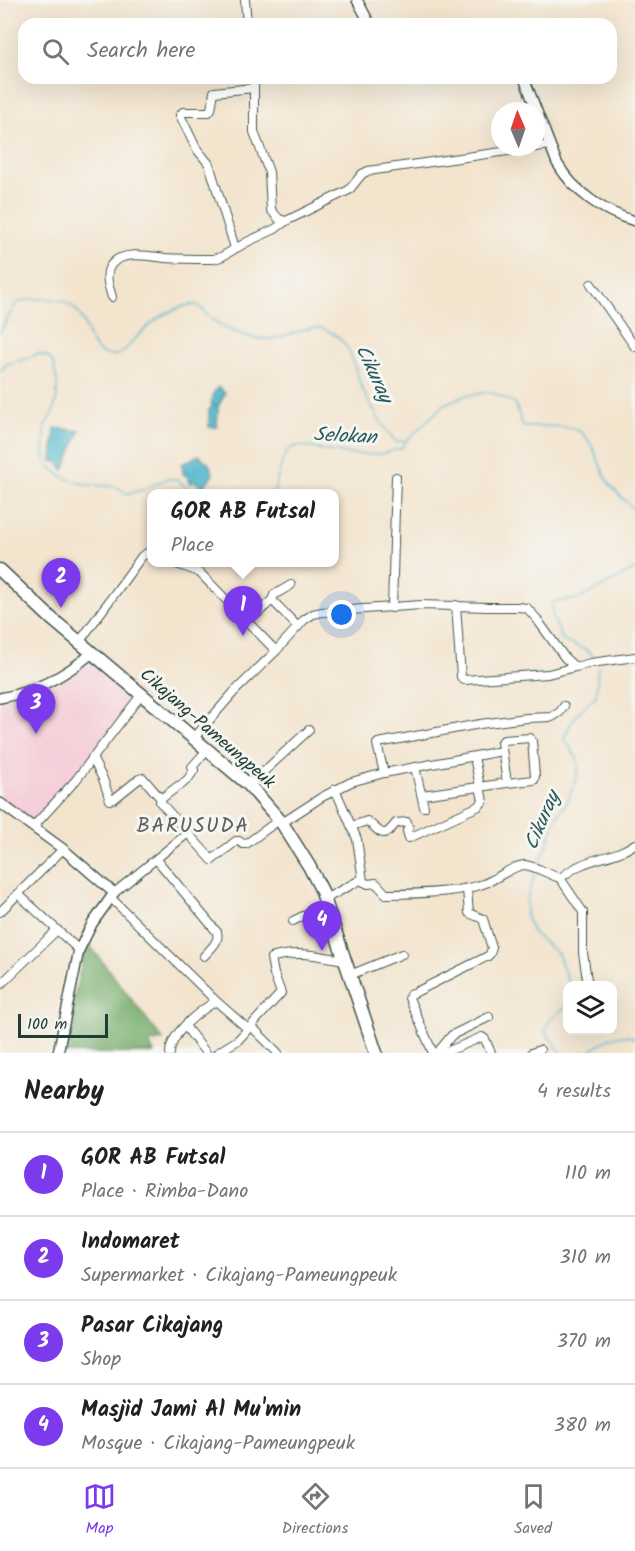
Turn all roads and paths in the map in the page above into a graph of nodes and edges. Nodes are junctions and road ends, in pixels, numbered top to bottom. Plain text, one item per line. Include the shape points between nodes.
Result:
1 (245, 0) edge
2 (357, 0) edge
3 (246, 18) edge
4 (367, 18) edge
5 (254, 84) edge
6 (526, 84) edge
7 (254, 88) junction
8 (549, 145) junction
9 (286, 221) junction
10 (635, 221) edge
11 (236, 249) junction
12 (591, 284) dead end
13 (112, 297) dead end
14 (635, 347) edge
15 (396, 477) dead end
16 (147, 553) edge
17 (182, 567) edge
18 (0, 570) edge
19 (291, 585) dead end
20 (272, 600) junction
21 (456, 605) junction
22 (392, 608) junction
23 (258, 613) dead end
24 (298, 627) junction
25 (78, 641) junction
26 (276, 651) junction
27 (92, 653) junction
28 (635, 657) edge
29 (575, 667) junction
30 (141, 695) junction
31 (0, 698) edge
32 (564, 706) dead end
33 (309, 730) dead end
34 (194, 738) junction
35 (208, 749) junction
36 (502, 751) junction
37 (474, 757) junction
38 (92, 758) junction
39 (415, 767) junction
40 (384, 773) junction
41 (507, 783) junction
42 (249, 785) junction
43 (480, 787) junction
44 (335, 789) junction
45 (422, 795) junction
46 (161, 799) junction
47 (0, 802) edge
48 (424, 807) dead end
49 (280, 822) junction
50 (352, 826) junction
51 (33, 827) junction
52 (188, 834) junction
53 (635, 844) edge
54 (63, 849) junction
55 (157, 860) junction
56 (560, 878) junction
57 (363, 880) junction
58 (467, 889) junction
59 (18, 894) junction
60 (112, 896) junction
61 (326, 903) junction
62 (0, 912) edge
63 (293, 921) dead end
64 (57, 930) junction
65 (79, 950) junction
66 (402, 954) dead end
67 (204, 956) dead end
68 (345, 960) junction
69 (350, 975) junction
70 (587, 981) edge
71 (0, 985) edge
72 (216, 1001) junction
73 (489, 1017) dead end
74 (184, 1026) junction
75 (249, 1028) junction
76 (540, 1050) dead end
77 (58, 1053) edge
78 (170, 1053) edge
79 (206, 1053) edge
80 (218, 1053) edge
81 (278, 1053) edge
82 (376, 1053) edge
83 (435, 1053) edge
84 (444, 1053) edge
85 (491, 1053) edge
86 (532, 1053) edge

1 - 3 street
2 - 4 street
5 - 7 street
6 - 8 street
7 - 9 street via 254,132 269,172 271,210
7 - 11 street via 214,92 209,112 180,115 196,148 209,164
8 - 9 street via 368,171 351,188
8 - 10 street via 559,167 584,196
9 - 11 street
11 - 13 street via 213,259 142,255 119,259 108,272
12 - 14 street
15 - 22 street
16 - 25 street
17 - 26 street via 202,575
18 - 25 main road, Cikajang-Pameungpeuk
19 - 20 street
20 - 23 street
20 - 24 street
21 - 22 street
21 - 29 street via 526,608
21 - 29 street via 464,680 548,674
22 - 24 street via 313,614
24 - 26 street
25 - 27 main road, Cikajang-Pameungpeuk
26 - 34 street
27 - 30 main road, Cikajang-Pameungpeuk
27 - 31 street via 47,683
28 - 29 street
30 - 34 main road, Cikajang-Pameungpeuk
30 - 38 street
32 - 40 street via 552,717 480,724 378,743
33 - 42 street
34 - 35 main road, Cikajang-Pameungpeuk
35 - 42 main road, Cikajang-Pameungpeuk
35 - 46 street via 192,767 194,771 188,779
36 - 37 street
36 - 41 street
36 - 41 street via 502,740 528,737 532,741 535,779
37 - 39 street
37 - 43 street
38 - 46 street via 110,800 143,778
38 - 51 street
39 - 40 street
39 - 45 street
40 - 44 street
41 - 43 street
42 - 49 main road, Cikajang-Pameungpeuk
43 - 45 street
43 - 50 street via 483,801 479,806 409,838 407,822 396,823 390,831 382,833 367,821
44 - 49 street
44 - 50 street
45 - 48 street
46 - 52 street
47 - 51 street
49 - 52 street via 244,845 236,842 213,860
49 - 61 main road, Cikajang-Pameungpeuk via 309,866
50 - 57 street via 359,844
51 - 54 street
52 - 55 street
53 - 56 street via 580,865
54 - 59 street
54 - 60 street
55 - 60 street
55 - 67 street via 218,935
56 - 58 street via 532,866 521,866
56 - 70 street via 582,910
57 - 58 street via 376,883 386,894
57 - 61 street
58 - 83 street via 469,913 483,919 491,951 409,998
59 - 62 street
59 - 64 street
60 - 65 street
60 - 72 street
61 - 63 street
61 - 68 main road, Cikajang-Pameungpeuk
64 - 65 street
64 - 71 street
65 - 77 street
66 - 69 street
68 - 69 main road, Cikajang-Pameungpeuk
68 - 75 street via 305,953 271,957 281,993
69 - 82 main road, Cikajang-Pameungpeuk
72 - 74 street
72 - 75 street
73 - 83 street via 452,1035
74 - 78 street
74 - 79 street
75 - 80 street
75 - 81 street
76 - 86 street
84 - 85 street via 482,1037

